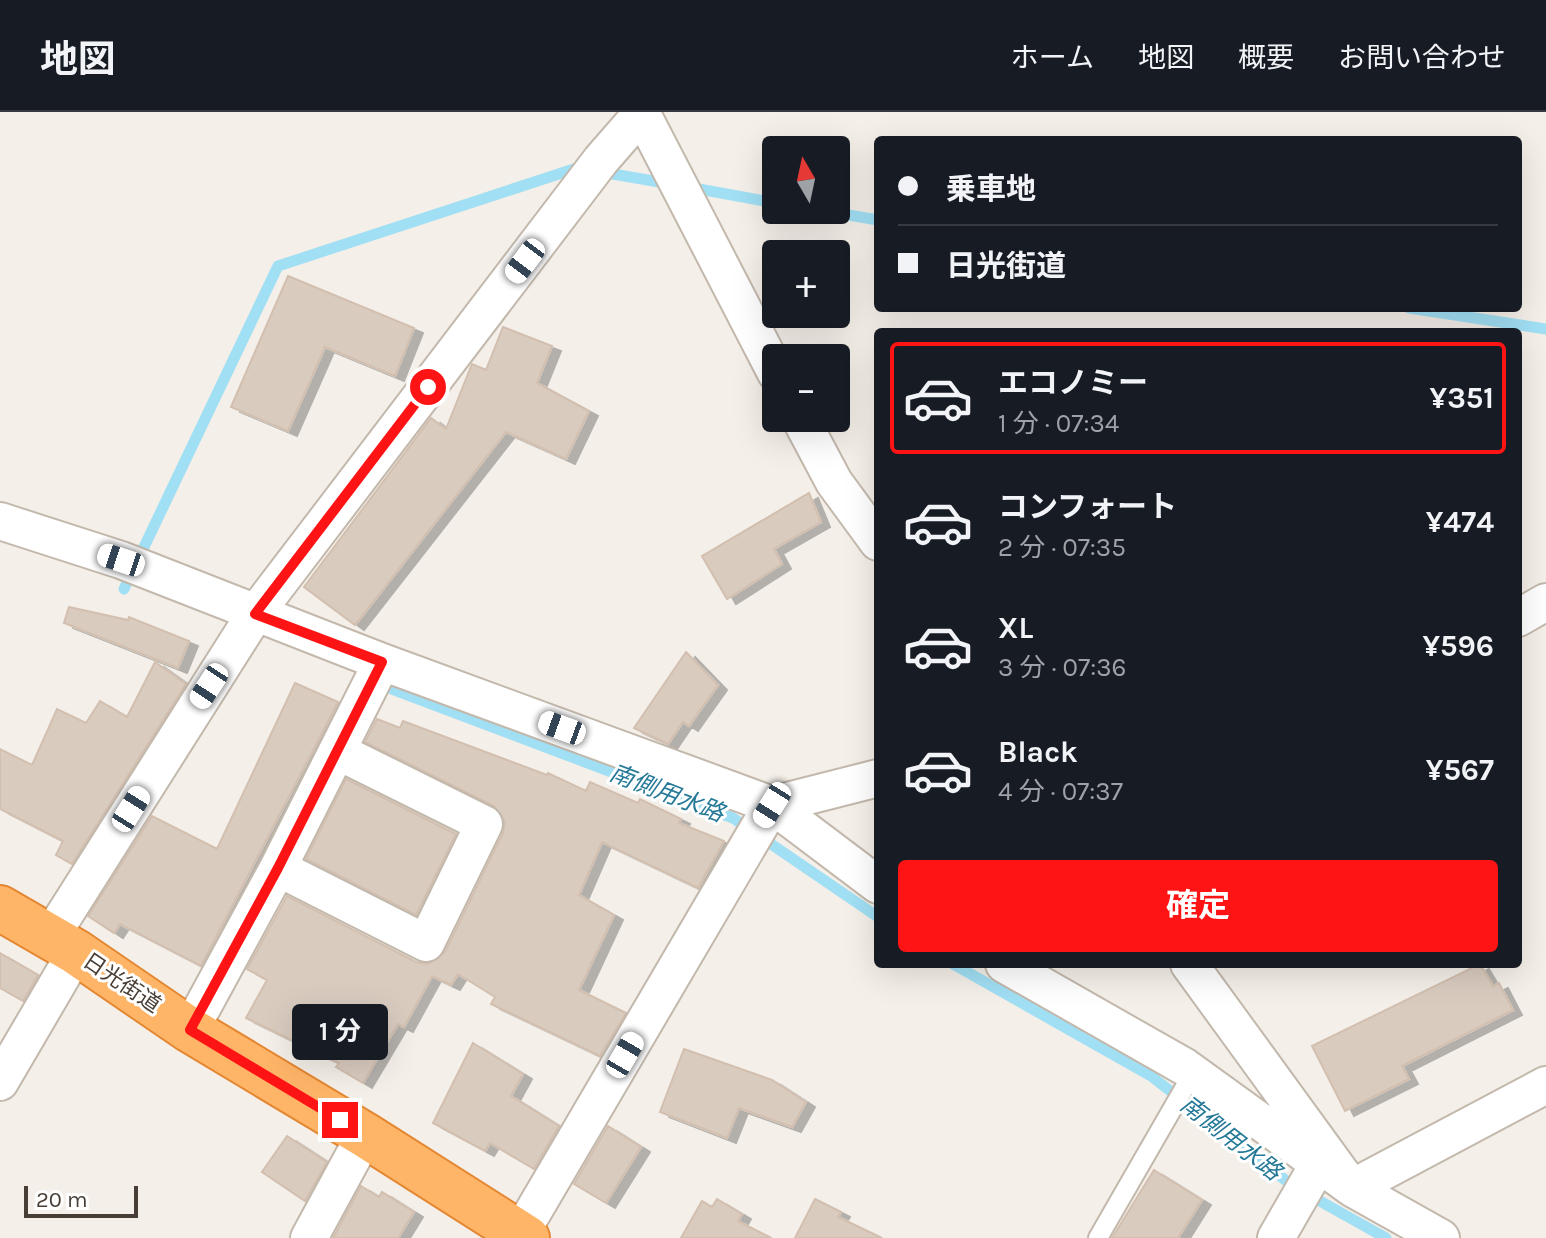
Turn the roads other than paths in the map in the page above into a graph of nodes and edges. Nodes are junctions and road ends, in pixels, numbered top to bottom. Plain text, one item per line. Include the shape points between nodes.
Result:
1 (641, 113) edge
2 (762, 346) edge
3 (807, 432) edge
4 (0, 521) edge
5 (874, 537) edge
6 (1546, 602) edge
7 (255, 614) junction
8 (1522, 616) edge
9 (382, 662) junction
10 (337, 751) junction
11 (874, 780) edge
12 (761, 823) junction
13 (278, 868) junction
14 (874, 883) edge
15 (0, 908) edge
16 (64, 944) junction
17 (1011, 968) edge
18 (1192, 968) edge
19 (190, 1030) junction
20 (1190, 1078) junction
21 (0, 1082) edge
22 (1546, 1085) edge
23 (365, 1135) junction
24 (1352, 1188) junction
25 (1298, 1199) edge
26 (524, 1236) edge
27 (309, 1238) edge
28 (1098, 1238) edge
29 (1441, 1238) edge

1 - 2 street
1 - 7 street
3 - 5 street via 834,482
4 - 7 street via 121,560
6 - 8 street
7 - 9 street
7 - 16 street
9 - 10 street
9 - 12 street
10 - 13 street
10 - 13 street via 484,824 426,943
11 - 12 street
12 - 14 street
12 - 26 street
13 - 19 street
15 - 16 highway, 日光街道
16 - 19 highway, 日光街道
16 - 21 street
17 - 20 street
18 - 24 street
19 - 23 highway, 日光街道
20 - 25 street
20 - 28 lane
22 - 24 street
23 - 26 highway, 日光街道
23 - 27 street
24 - 25 street
24 - 29 street

